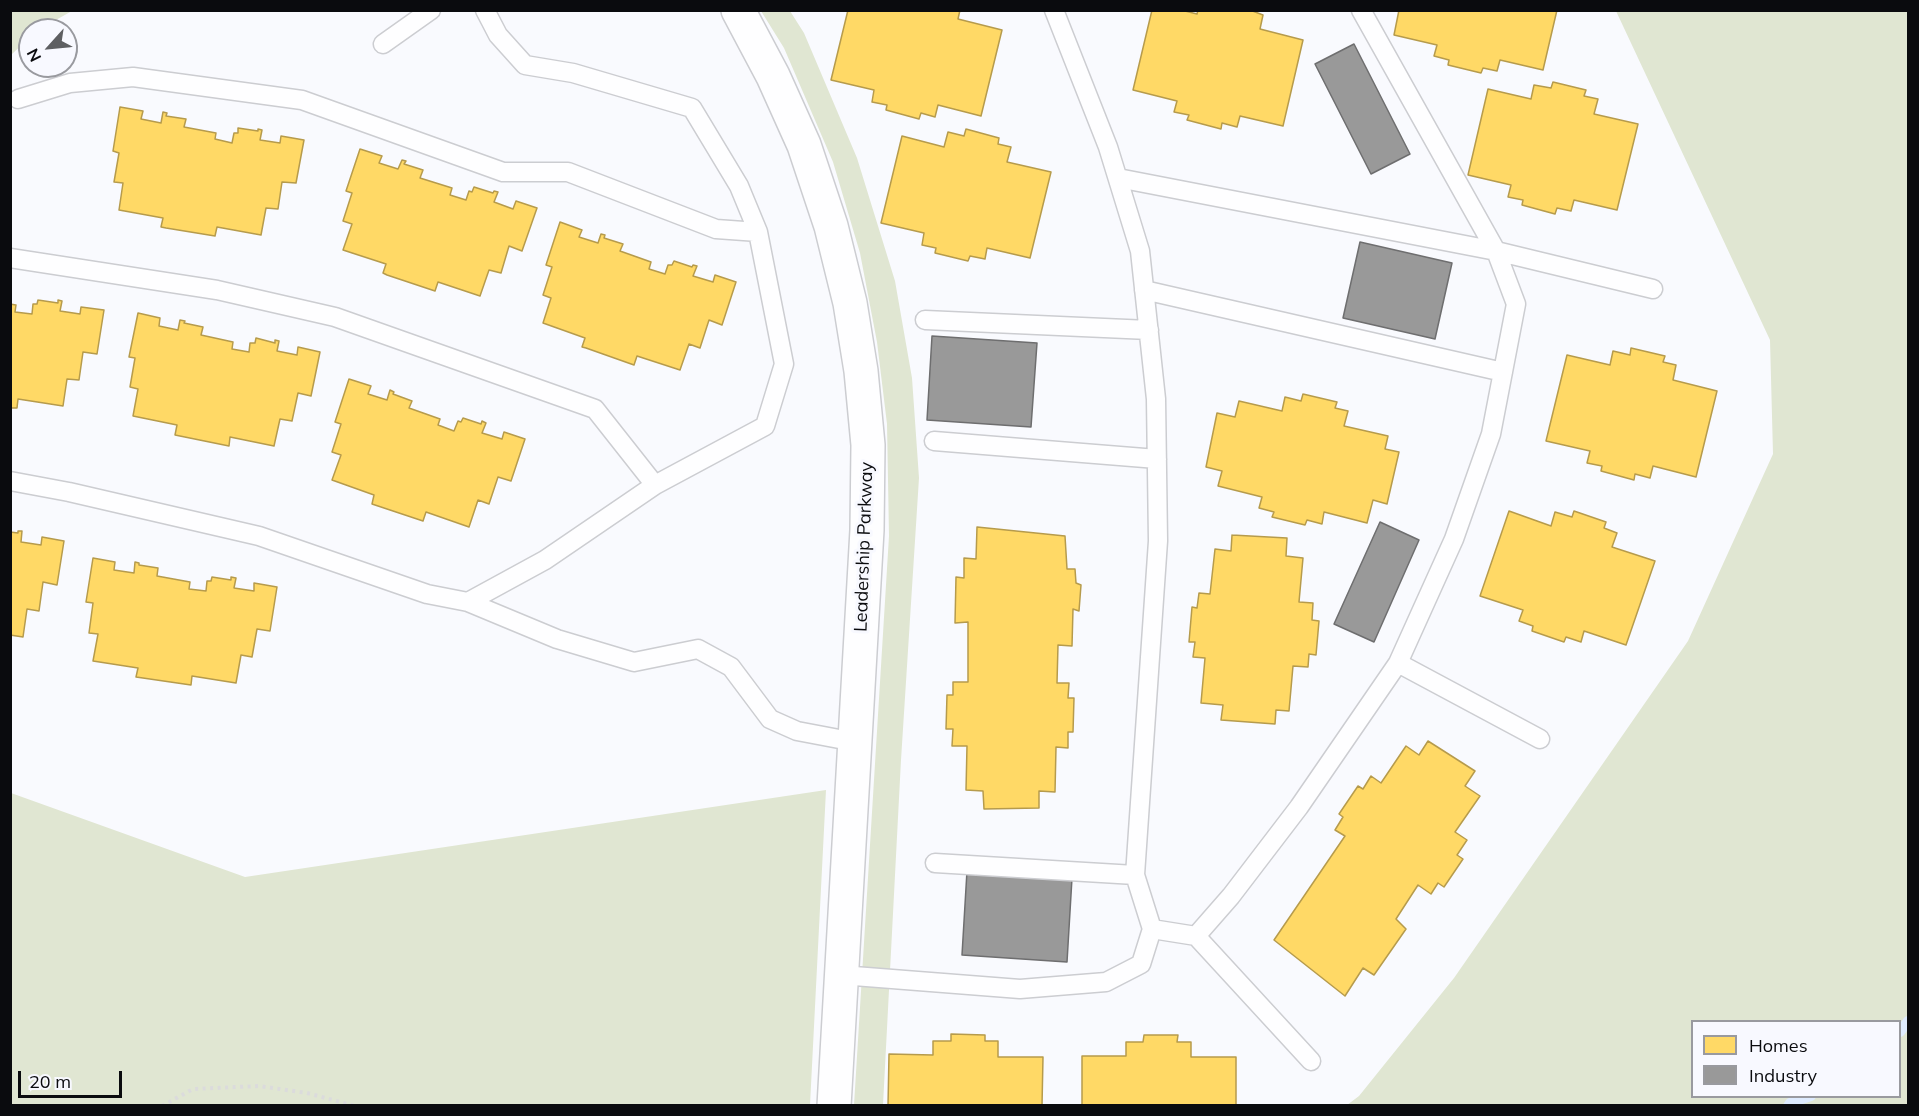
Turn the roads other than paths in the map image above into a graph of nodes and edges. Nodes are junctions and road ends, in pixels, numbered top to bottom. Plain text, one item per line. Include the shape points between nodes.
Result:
1 (431, 10) edge
2 (485, 10) edge
3 (738, 10) edge
4 (1054, 10) edge
5 (1361, 10) edge
6 (382, 44) dead end
7 (18, 99) dead end
8 (1118, 178) junction
9 (758, 232) junction
10 (1496, 251) junction
11 (10, 258) edge
12 (1653, 289) dead end
13 (1144, 290) junction
14 (925, 320) dead end
15 (1149, 330) junction
16 (1503, 372) junction
17 (934, 441) dead end
18 (1157, 459) junction
19 (10, 481) edge
20 (655, 486) junction
21 (468, 602) junction
22 (1398, 663) junction
23 (1540, 739) dead end
24 (855, 742) junction
25 (935, 863) dead end
26 (1135, 875) junction
27 (1152, 929) junction
28 (1196, 936) junction
29 (841, 975) junction
30 (1311, 1061) dead end
31 (834, 1106) edge

1 - 6 lane
2 - 9 lane via 498,35 525,65 573,73 692,108 739,186
3 - 24 street, Leadership Parkway via 773,76 807,155 831,226 850,303 861,371 868,445 867,530
4 - 8 lane
5 - 10 lane
7 - 9 lane via 70,83 133,77 302,100 503,172 568,172 716,229
8 - 10 lane
8 - 13 lane via 1140,251
9 - 20 lane via 784,364 765,426
10 - 12 lane
10 - 16 lane via 1516,304
11 - 20 lane via 217,290 335,318 596,409
13 - 15 lane
13 - 16 lane
14 - 15 lane
15 - 18 lane
16 - 22 lane via 1491,434 1454,539
17 - 18 lane
18 - 26 lane via 1158,541
19 - 21 lane via 259,536 427,594
20 - 21 lane via 545,560
21 - 24 lane via 557,639 634,662 698,649 731,667 770,718 797,731
22 - 23 lane
22 - 28 lane via 1299,807
24 - 29 street, Leadership Parkway
25 - 26 lane
26 - 27 lane
27 - 28 lane
27 - 29 lane via 1141,964 1106,982 1020,989
28 - 30 lane
29 - 31 street, Leadership Parkway

